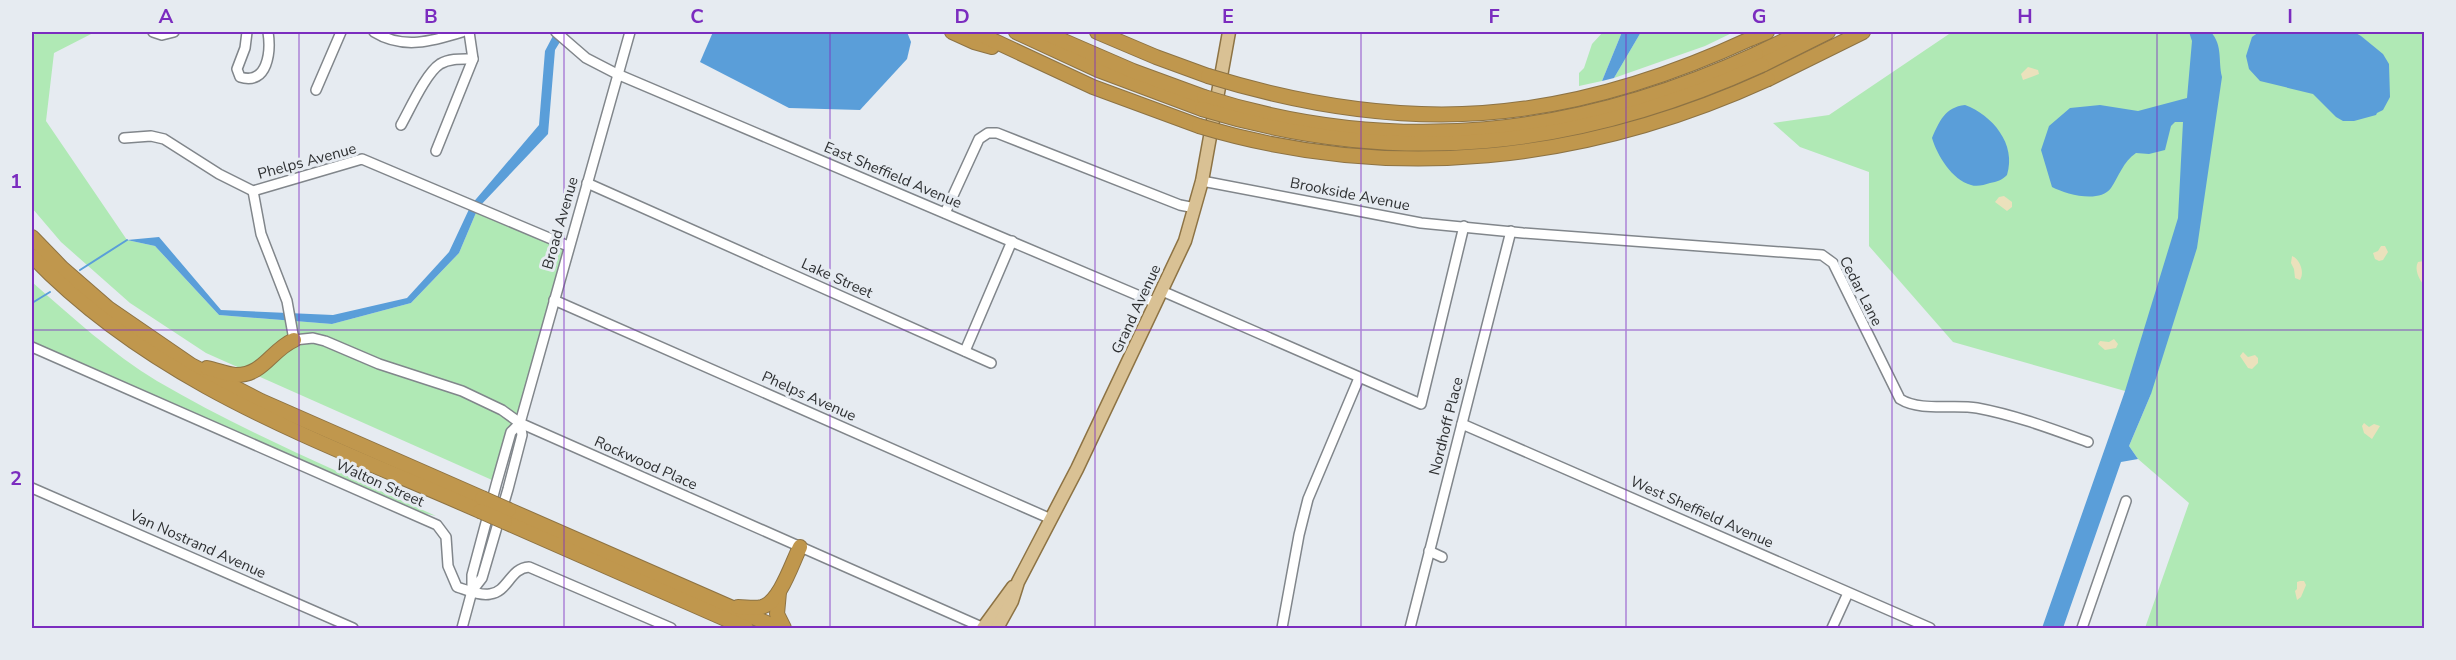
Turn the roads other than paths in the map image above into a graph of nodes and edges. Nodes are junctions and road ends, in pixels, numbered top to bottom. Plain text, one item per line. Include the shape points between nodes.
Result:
1 (153, 32) edge
2 (174, 32) edge
3 (247, 32) edge
4 (268, 32) edge
5 (341, 32) edge
6 (374, 32) edge
7 (462, 32) edge
8 (469, 32) edge
9 (556, 32) edge
10 (630, 32) edge
11 (952, 32) edge
12 (975, 32) edge
13 (1016, 32) edge
14 (1043, 32) edge
15 (1097, 32) edge
16 (1229, 32) edge
17 (1767, 32) edge
18 (1802, 32) edge
19 (1828, 32) edge
20 (1863, 32) edge
21 (1022, 54) junction
22 (473, 59) junction
23 (1759, 59) junction
24 (617, 74) junction
25 (316, 90) dead end
26 (1203, 103) junction
27 (401, 124) dead end
28 (124, 138) dead end
29 (436, 151) dead end
30 (1202, 181) junction
31 (587, 183) junction
32 (253, 191) junction
33 (1196, 208) junction
34 (945, 213) junction
35 (1464, 226) junction
36 (1494, 228) joint
37 (1511, 231) junction
38 (32, 237) edge
39 (1012, 241) junction
40 (568, 246) junction
41 (32, 256) edge
42 (1162, 291) junction
43 (554, 300) junction
44 (1156, 303) junction
45 (293, 335) junction
46 (32, 347) edge
47 (965, 351) junction
48 (991, 363) dead end
49 (191, 365) junction
50 (1359, 378) junction
51 (519, 423) junction
52 (1462, 424) junction
53 (2088, 442) dead end
54 (32, 488) edge
55 (2126, 501) dead end
56 (481, 505) junction
57 (507, 516) junction
58 (1051, 519) junction
59 (800, 547) junction
60 (1429, 551) junction
61 (1442, 556) dead end
62 (1018, 582) junction
63 (781, 588) junction
64 (472, 591) junction
65 (1848, 593) junction
66 (726, 606) junction
67 (353, 628) edge
68 (462, 628) edge
69 (670, 628) edge
70 (746, 628) edge
71 (778, 628) edge
72 (784, 628) edge
73 (984, 628) edge
74 (997, 628) edge
75 (1282, 628) edge
76 (1410, 628) edge
77 (1832, 628) edge
78 (1930, 628) edge
79 (2082, 628) edge

1 - 2 street
3 - 4 street via 237,69 240,77 249,80 263,71 269,48
5 - 25 street
6 - 7 street via 405,42 428,42
8 - 22 street
9 - 24 street, East Sheffield Avenue via 586,58
10 - 24 street, Broad Avenue
11 - 21 highway
12 - 21 highway
13 - 26 highway via 1116,77
14 - 26 highway
15 - 17 highway, bridge via 1208,76 1282,97 1337,108 1409,115 1477,114 1541,107 1620,89 1681,69
16 - 30 main road, Grand Avenue
18 - 23 highway
19 - 23 highway
20 - 21 highway, bridge via 1768,79 1692,111 1635,129 1577,143 1489,156 1417,158 1340,154 1271,144 1198,126 1120,98
22 - 27 street via 453,59 439,65
22 - 29 street
23 - 26 highway, bridge via 1684,98 1629,116 1501,140 1426,144 1353,140 1261,126
24 - 31 street, Broad Avenue
24 - 34 street, East Sheffield Avenue
28 - 32 street, Phelps Avenue via 164,139
30 - 33 main road, Grand Avenue
30 - 35 street, Brookside Avenue via 1408,221
31 - 40 street, Broad Avenue
31 - 47 street, Lake Street
32 - 40 street, Phelps Avenue via 362,159
32 - 45 street via 261,234 287,301
33 - 34 street via 997,133 988,133 979,140
33 - 42 main road, Grand Avenue
34 - 39 street, East Sheffield Avenue
35 - 36 street, Brookside Avenue
35 - 50 street, Nordhoff Place via 1420,404
36 - 37 street, Cedar Lane
37 - 52 street, Nordhoff Place
37 - 53 street, Cedar Lane via 1826,256 1836,268 1900,399 1914,405 2000,413
38 - 49 highway via 108,308
39 - 44 street, East Sheffield Avenue
39 - 47 street
40 - 43 street, Broad Avenue
41 - 56 highway via 114,328 195,382 256,413
42 - 44 main road, Grand Avenue
42 - 50 street
43 - 51 street, Broad Avenue
43 - 58 street, Phelps Avenue
44 - 58 main road, Grand Avenue
45 - 49 highway via 260,369 250,373 231,374
45 - 51 street, Rockwood Place via 325,340 379,364 462,391 502,410
46 - 64 street, Walton Street via 436,525 446,537 448,566 457,587
47 - 48 street, Lake Street
49 - 56 highway
50 - 75 street via 1305,510
51 - 59 street, Rockwood Place
51 - 64 street, Broad Avenue via 522,435 508,489 482,578
52 - 60 street, Nordhoff Place
52 - 65 street, West Sheffield Avenue
54 - 67 street, Van Nostrand Avenue
55 - 79 street
56 - 57 highway, bridge
57 - 66 highway
57 - 70 highway
58 - 62 main road, Grand Avenue
59 - 63 highway
59 - 73 street, Rockwood Place
60 - 61 street
60 - 76 street, Nordhoff Place
62 - 73 main road, Grand Avenue
62 - 74 main road, Grand Avenue
63 - 66 highway via 761,607
63 - 72 highway via 777,610
64 - 68 street, Broad Avenue
64 - 69 street via 493,594 518,570 529,567
65 - 77 street
65 - 78 street, West Sheffield Avenue
66 - 71 highway

